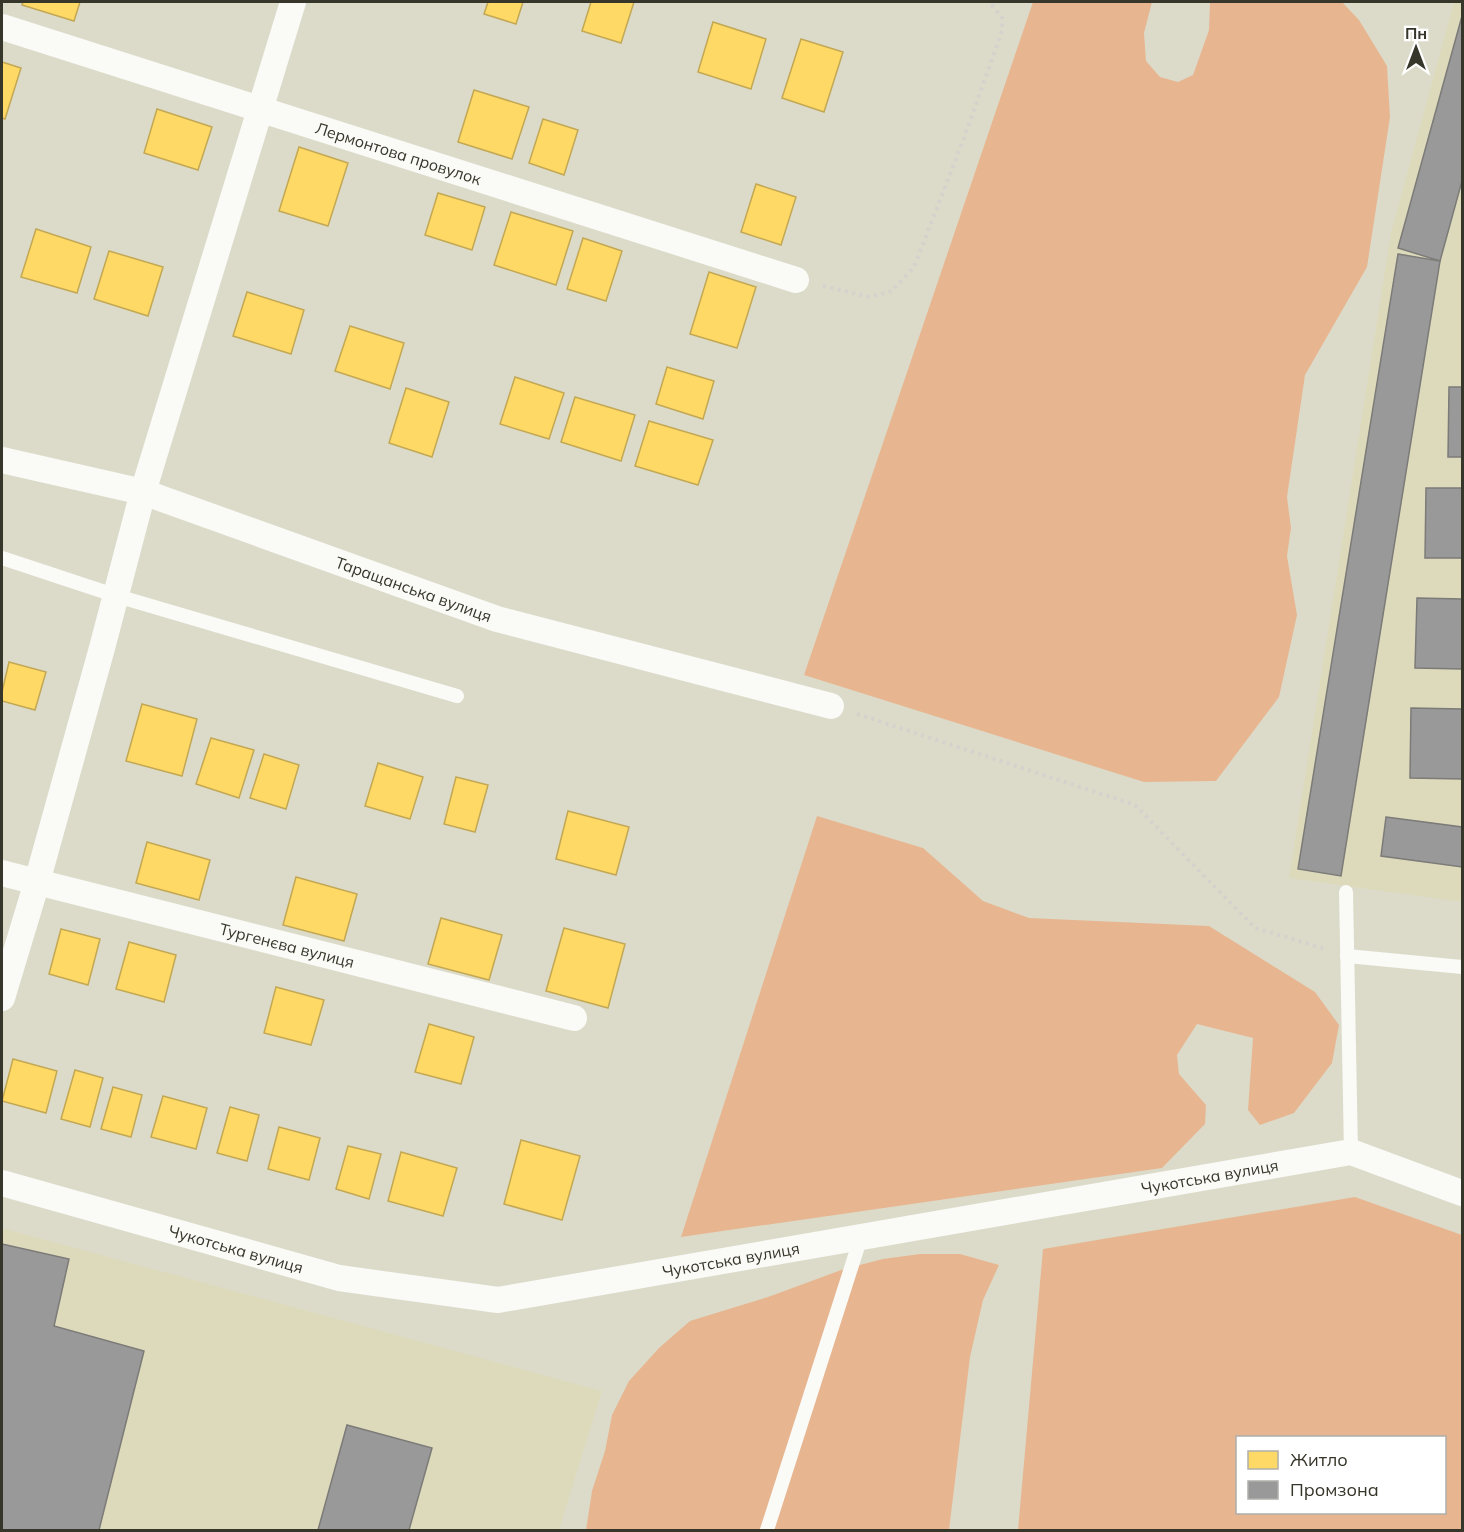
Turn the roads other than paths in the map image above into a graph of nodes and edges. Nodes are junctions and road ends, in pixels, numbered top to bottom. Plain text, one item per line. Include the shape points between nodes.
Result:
1 (293, 2) edge
2 (2, 27) edge
3 (260, 109) junction
4 (796, 280) road end
5 (2, 460) edge
6 (143, 492) junction
7 (2, 558) edge
8 (117, 596) junction
9 (457, 696) dead end
10 (831, 706) road end
11 (2, 873) edge
12 (37, 882) junction
13 (1346, 892) dead end
14 (1347, 956) junction
15 (1462, 967) edge
16 (2, 998) edge
17 (574, 1018) dead end
18 (1351, 1152) junction
19 (2, 1183) edge
20 (1462, 1193) edge
21 (861, 1237) junction
22 (767, 1530) edge

1 - 3 street
2 - 3 street, Лермонтова провулок
3 - 4 street, Лермонтова провулок
3 - 6 street
5 - 6 street, Таращанська вулиця
6 - 8 street
6 - 10 street, Таращанська вулиця via 497,619
7 - 8 lane
8 - 9 lane
8 - 12 street
11 - 12 street, Тургенєва вулиця
12 - 16 street
12 - 17 street, Тургенєва вулиця
13 - 14 lane
14 - 15 lane
14 - 18 lane
18 - 20 street
18 - 21 street, Чукотська вулиця
19 - 21 street, Чукотська вулиця via 339,1278 498,1300
21 - 22 lane

